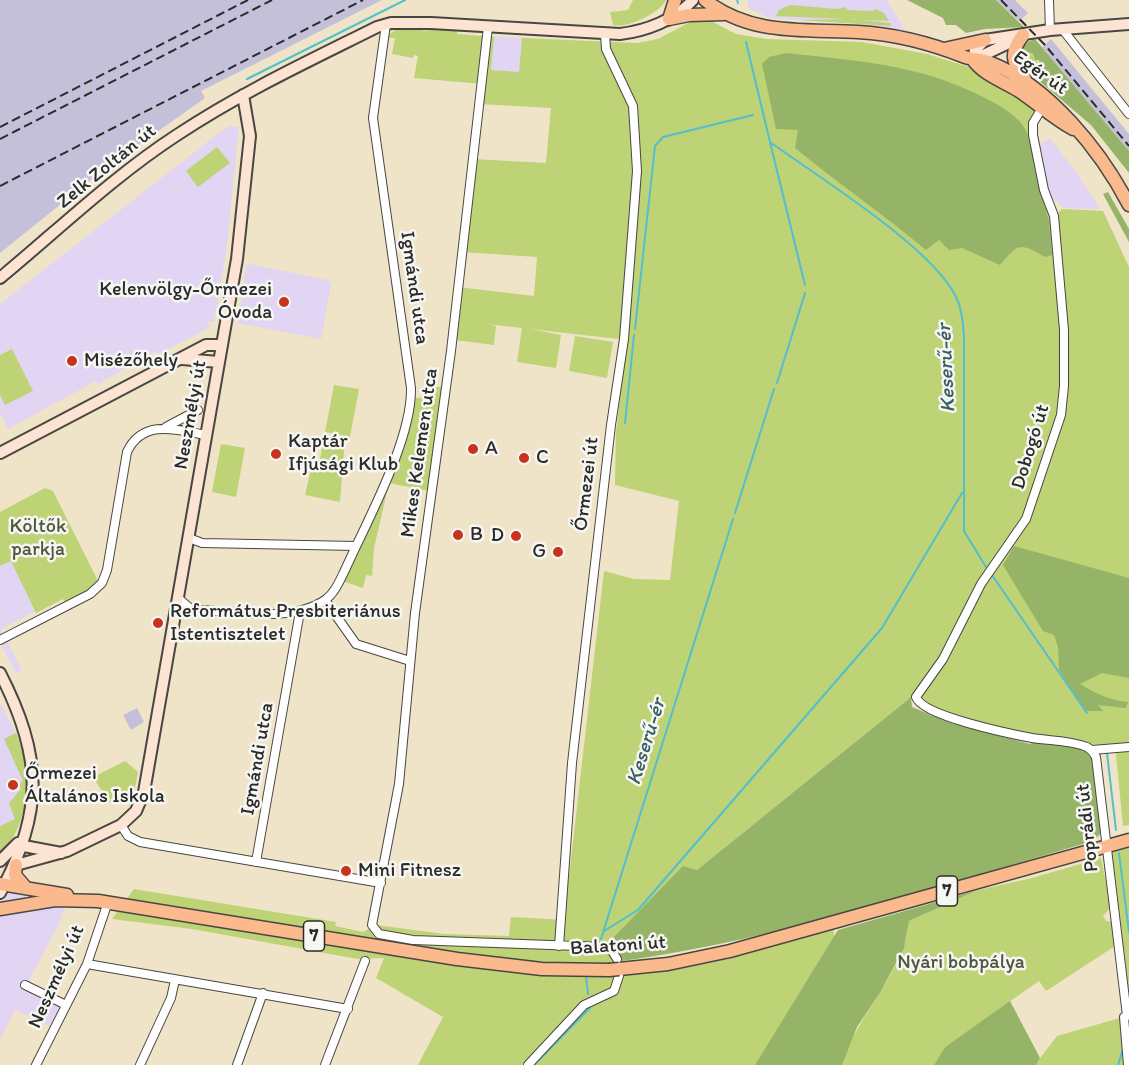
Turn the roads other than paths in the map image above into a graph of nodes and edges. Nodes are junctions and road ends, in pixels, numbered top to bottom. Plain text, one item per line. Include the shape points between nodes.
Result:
1 (675, 0) edge
2 (693, 0) edge
3 (705, 0) edge
4 (1049, 0) edge
5 (726, 15) junction
6 (669, 19) junction
7 (386, 24) junction
8 (1129, 24) edge
9 (488, 27) junction
10 (1050, 30) junction
11 (1063, 30) junction
12 (605, 34) junction
13 (1023, 35) junction
14 (985, 40) junction
15 (944, 49) junction
16 (972, 60) junction
17 (1031, 87) junction
18 (243, 95) junction
19 (1042, 108) junction
20 (1129, 114) edge
21 (1076, 131) junction
22 (1129, 205) edge
23 (0, 278) edge
24 (222, 345) junction
25 (182, 359) junction
26 (200, 362) junction
27 (219, 362) junction
28 (215, 387) junction
29 (198, 410) dead end
30 (165, 427) junction
31 (206, 435) junction
32 (0, 453) edge
33 (189, 538) junction
34 (356, 546) junction
35 (178, 597) junction
36 (325, 600) junction
37 (190, 609) junction
38 (298, 611) junction
39 (175, 614) junction
40 (0, 640) edge
41 (410, 661) junction
42 (0, 673) edge
43 (1129, 747) edge
44 (1092, 750) junction
45 (121, 825) junction
46 (1129, 841) edge
47 (19, 847) junction
48 (1107, 847) junction
49 (61, 853) junction
50 (0, 861) edge
51 (256, 862) junction
52 (16, 865) junction
53 (381, 884) junction
54 (2, 887) edge
55 (26, 888) junction
56 (103, 902) junction
57 (27, 903) junction
58 (0, 909) edge
59 (424, 941) junction
60 (559, 946) junction
61 (420, 954) junction
62 (617, 959) dead end
63 (365, 961) dead end
64 (87, 964) junction
65 (619, 971) junction
66 (175, 980) junction
67 (25, 984) dead end
68 (263, 993) junction
69 (66, 1005) junction
70 (348, 1010) junction
71 (36, 1065) edge
72 (140, 1065) edge
73 (237, 1065) edge
74 (325, 1065) edge
75 (528, 1065) edge
76 (1128, 1065) edge

1 - 6 main road
2 - 6 street
3 - 5 main road, Egér út
4 - 10 street
5 - 6 main road
5 - 15 main road, Egér út via 774,30 887,35
6 - 12 street via 639,31
7 - 9 street via 431,22
7 - 18 street
7 - 34 street, Igmándi utca via 374,118 410,378 410,410 404,437
8 - 11 street
9 - 12 street
9 - 41 street, Mikes Kelemen utca
10 - 11 street
10 - 13 street
11 - 20 street
12 - 60 street, Őrmezei út via 606,49 633,106 637,171 624,339 609,435 572,763
13 - 14 street
13 - 16 street
13 - 17 main road via 1014,47 1013,60
14 - 15 main road
14 - 16 street
15 - 16 main road, Egér út
16 - 17 main road, Egér út via 990,62
16 - 19 main road, Egér út
17 - 21 main road, Egér út via 1064,114
18 - 23 street, Zelk Zoltán út via 142,160
18 - 24 street, Neszmélyi út via 250,136 237,259
19 - 21 main road, Egér út
19 - 44 street, Dobogó út via 1033,123 1033,135 1044,190 1054,216 1064,330 1064,386 1057,429 1026,519 916,697 920,704 944,715
21 - 22 main road, Egér út via 1102,161
24 - 25 street via 206,345
24 - 27 street, Neszmélyi út
25 - 26 street
25 - 32 street
26 - 27 street
26 - 28 street via 210,372
27 - 28 street, Neszmélyi út
28 - 31 street, Neszmélyi út
29 - 30 street
30 - 31 street
30 - 40 street via 137,438 128,452 102,583 90,594
31 - 33 street, Neszmélyi út
33 - 34 street via 202,543
33 - 35 street, Neszmélyi út
34 - 36 street, Igmándi utca via 335,590
35 - 37 street
35 - 39 street, Neszmélyi út
36 - 38 street
36 - 41 street via 356,644
37 - 38 street
37 - 39 street
38 - 51 street, Igmándi utca
39 - 45 street, Neszmélyi út via 144,792 136,811
41 - 53 street, Mikes Kelemen utca via 399,784
42 - 47 street via 18,708 33,777 29,824
43 - 44 street
44 - 48 street, Poprádi út
45 - 49 street, Neszmélyi út
45 - 51 street via 128,836 140,842
46 - 48 main road, Balatoni út / 7
47 - 49 street
47 - 50 street
47 - 52 street
48 - 65 main road, Balatoni út / 7 via 730,951
48 - 76 street, Poprádi út via 1127,1016 1124,1017
49 - 52 street, Neszmélyi út
51 - 53 street
52 - 54 street
52 - 55 main road via 17,879
53 - 59 street, Mikes Kelemen utca via 373,930
54 - 55 main road, 7
54 - 57 main road via 12,897
55 - 56 main road, 7
56 - 57 main road, 7
56 - 61 main road, Balatoni út / 7
56 - 64 street, Neszmélyi út
57 - 58 main road, 7
59 - 60 street
59 - 61 street
60 - 62 street via 605,947
61 - 65 main road, Balatoni út / 7 via 542,969
63 - 70 street
64 - 66 street
64 - 69 street, Neszmélyi út
65 - 75 street via 614,991 584,1005
66 - 68 street
66 - 72 street via 171,998
67 - 69 street
68 - 70 street
68 - 73 street
69 - 71 street, Neszmélyi út
70 - 74 street

